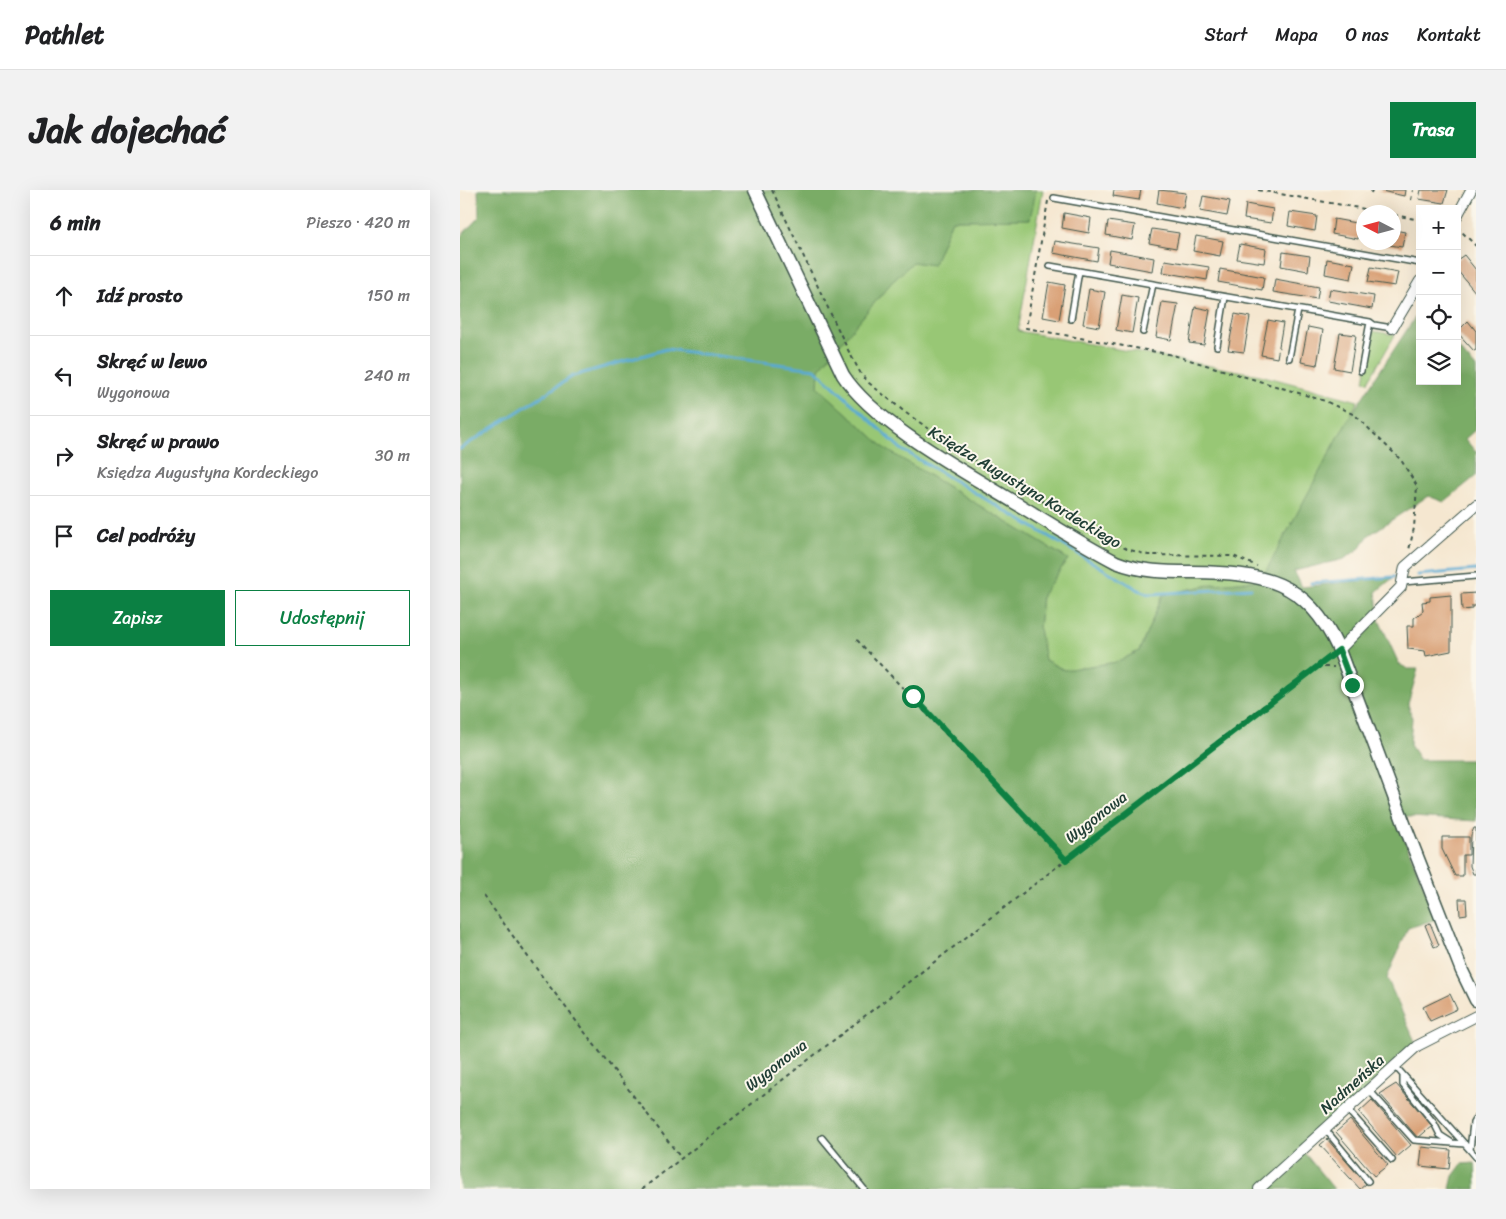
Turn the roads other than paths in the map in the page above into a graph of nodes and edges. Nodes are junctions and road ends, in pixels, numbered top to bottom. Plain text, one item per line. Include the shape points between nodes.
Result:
1 (755, 190) edge
2 (1472, 190) edge
3 (1051, 198) road end
4 (1461, 209) edge
5 (1416, 261) edge
6 (1050, 266) dead end
7 (1079, 271) junction
8 (1153, 284) junction
9 (1416, 288) edge
10 (1225, 296) junction
11 (1298, 310) junction
12 (1071, 320) dead end
13 (1370, 322) junction
14 (1392, 328) joint
15 (1143, 332) dead end
16 (1217, 346) dead end
17 (1289, 358) dead end
18 (1362, 371) dead end
19 (1476, 505) edge
20 (1476, 576) edge
21 (1402, 582) junction
22 (1339, 650) junction
23 (1476, 1000) edge
24 (1476, 1016) edge
25 (1395, 1066) junction
26 (1403, 1075) junction
27 (1369, 1090) junction
28 (1347, 1109) junction
29 (1476, 1118) edge
30 (1325, 1129) junction
31 (822, 1138) dead end
32 (1454, 1144) junction
33 (1465, 1144) junction
34 (1470, 1150) junction
35 (1476, 1157) edge
36 (1392, 1160) dead end
37 (1368, 1180) dead end
38 (864, 1189) edge
39 (1259, 1189) edge

1 - 22 street, Księdza Augustyna Kordeckiego via 836,363 849,385 870,406 962,470 1116,562 1154,572 1244,574 1283,586 1313,608
2 - 4 street
3 - 5 lane
6 - 7 lane
7 - 8 lane
7 - 12 lane
8 - 10 lane
8 - 15 lane
9 - 14 street
10 - 11 lane
10 - 16 lane
11 - 13 lane
11 - 17 lane
13 - 14 lane
13 - 18 lane
19 - 21 street via 1405,567
20 - 21 lane
21 - 22 street via 1401,587
22 - 23 street, Księdza Augustyna Kordeckiego via 1408,835
24 - 25 street, Nadmeńska via 1417,1046
25 - 26 lane
25 - 27 street, Nadmeńska
26 - 32 lane via 1403,1085 1440,1135
26 - 33 lane
27 - 28 street, Nadmeńska
27 - 32 lane via 1414,1140
28 - 30 street, Nadmeńska
28 - 36 lane
29 - 34 lane
30 - 37 lane
30 - 39 street, Nadmeńska
31 - 38 lane
32 - 33 lane
33 - 34 lane
34 - 35 lane

